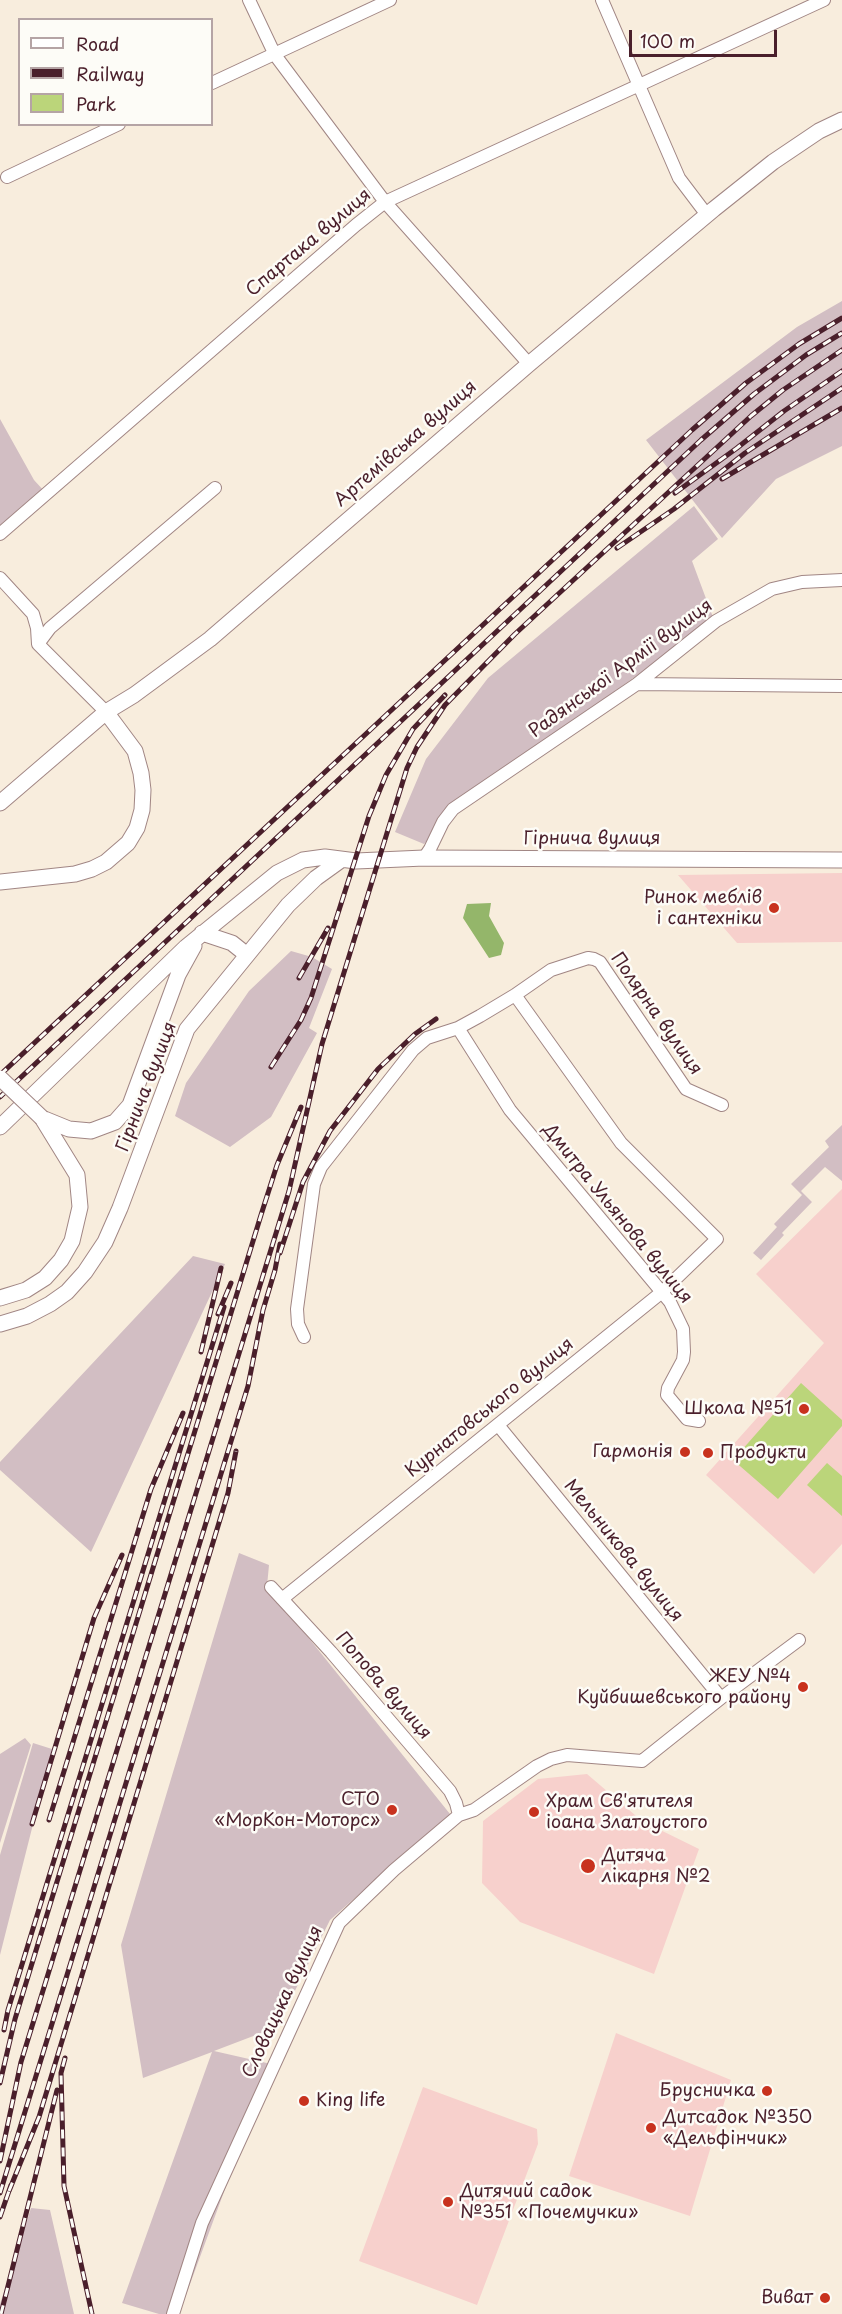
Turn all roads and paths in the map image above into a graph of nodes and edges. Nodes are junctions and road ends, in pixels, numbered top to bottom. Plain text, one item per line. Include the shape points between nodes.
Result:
1 (249, 0) edge
2 (390, 0) edge
3 (602, 0) edge
4 (824, 0) edge
5 (274, 55) junction
6 (213, 83) edge
7 (639, 85) junction
8 (842, 120) edge
9 (116, 126) edge
10 (7, 177) dead end
11 (385, 201) junction
12 (707, 215) junction
13 (529, 364) junction
14 (214, 488) dead end
15 (0, 534) edge
16 (0, 578) edge
17 (842, 580) edge
18 (38, 644) junction
19 (638, 684) junction
20 (842, 686) edge
21 (106, 712) junction
22 (0, 803) edge
23 (423, 858) junction
24 (341, 860) junction
25 (842, 860) edge
26 (0, 882) edge
27 (202, 933) junction
28 (247, 955) junction
29 (515, 995) junction
30 (458, 1028) junction
31 (0, 1078) edge
32 (722, 1105) dead end
33 (42, 1118) junction
34 (0, 1127) edge
35 (662, 1292) junction
36 (0, 1298) edge
37 (0, 1324) edge
38 (304, 1338) dead end
39 (699, 1420) dead end
40 (498, 1425) junction
41 (271, 1587) dead end
42 (282, 1599) junction
43 (799, 1640) dead end
44 (721, 1698) junction
45 (459, 1815) junction
46 (173, 2314) edge

1 - 5 street
2 - 5 street
3 - 7 street
4 - 7 street, Спартака вулиця
5 - 6 street
5 - 11 street
7 - 11 street, Спартака вулиця
7 - 12 street via 679,178
8 - 12 main road, Артемівська вулиця via 773,162
9 - 10 street
11 - 13 street
11 - 15 street, Спартака вулиця
12 - 13 main road, Артемівська вулиця
13 - 21 main road, Артемівська вулиця via 210,639
14 - 18 street via 50,628
16 - 18 street via 33,614
17 - 19 street, Радянської Армії вулиця via 772,589 716,621
18 - 21 street
19 - 20 street
19 - 23 street, Радянської Армії вулиця via 453,809
21 - 22 main road, Артемівська вулиця
21 - 26 main road via 135,751 141,773 142,810 128,843 92,869
23 - 24 main road, Гірнича вулиця
23 - 25 main road, Гірнича вулиця
24 - 27 main road, Гірнича вулиця via 303,860 277,873
24 - 28 main road, Гірнича вулиця via 288,905
27 - 28 main road via 232,944
27 - 33 main road via 178,975 130,1105 115,1122 92,1131 69,1129
27 - 34 main road, Гірнича вулиця
28 - 37 main road, Гірнича вулиця via 187,1029 120,1208 105,1242 85,1272 50,1304
29 - 30 street
29 - 32 street, Полярна вулиця via 550,970 594,958 686,1089
29 - 35 street, Курнатовського вулиця via 621,1143 717,1239
30 - 35 street, Дмитра Ульянова вулиця via 510,1110
30 - 38 street via 436,1033 420,1043 321,1167 314,1184 297,1309
31 - 33 main road, bridge
33 - 36 main road via 77,1175 80,1207 72,1241 61,1260 45,1278 26,1290
35 - 39 street, Дмитра Ульянова вулиця via 683,1329 683,1360 667,1395 687,1419
35 - 40 street, Курнатовського вулиця
40 - 42 street, Курнатовського вулиця
40 - 44 street, Мельникова вулиця
41 - 42 street, Попова вулиця
42 - 45 street, Попова вулиця via 450,1791
43 - 44 street, Словацька вулиця
44 - 45 street, Словацька вулиця via 642,1761 567,1755 551,1759 474,1810
45 - 46 street, Словацька вулиця via 339,1923 202,2223

